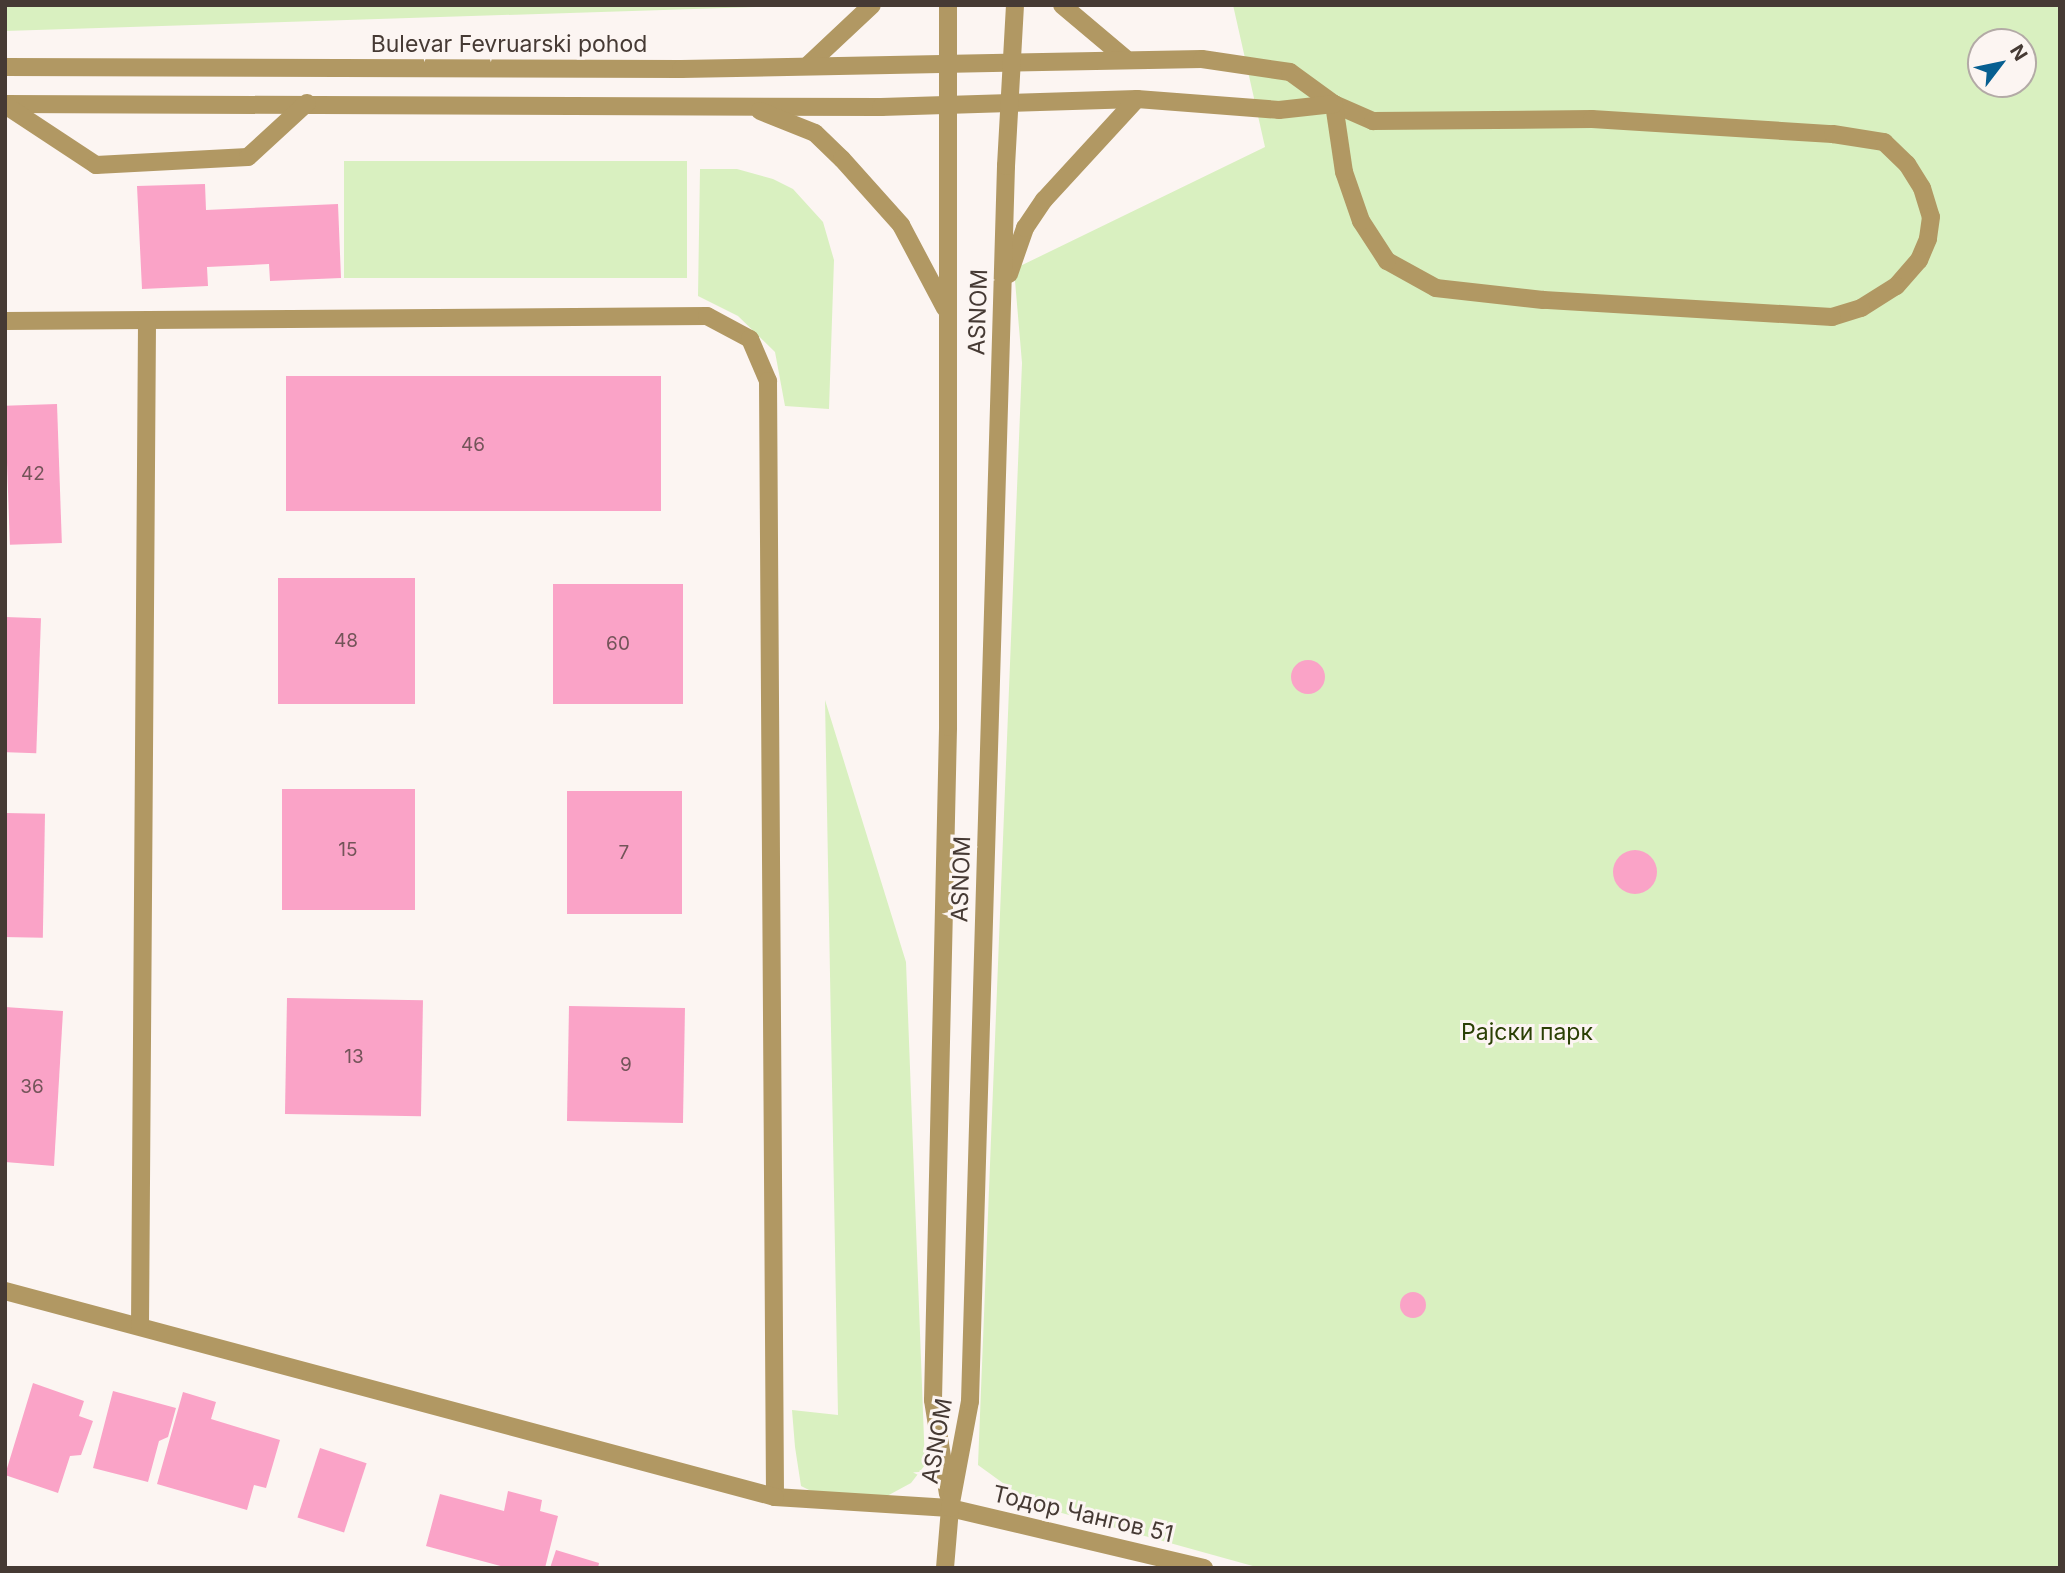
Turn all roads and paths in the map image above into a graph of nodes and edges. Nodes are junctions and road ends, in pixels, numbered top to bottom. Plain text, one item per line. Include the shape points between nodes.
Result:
1 (872, 5) edge
2 (948, 5) edge
3 (1015, 5) edge
4 (1062, 5) edge
5 (1125, 58) junction
6 (1013, 62) junction
7 (948, 64) junction
8 (807, 66) junction
9 (5, 67) edge
10 (1138, 99) junction
11 (307, 103) junction
12 (1009, 103) junction
13 (5, 104) edge
14 (1334, 104) junction
15 (729, 105) junction
16 (948, 105) junction
17 (1003, 291) junction
18 (946, 310) junction
19 (5, 321) edge
20 (147, 321) junction
21 (5, 1291) edge
22 (140, 1326) junction
23 (775, 1497) junction
24 (950, 1508) junction
25 (945, 1568) edge
26 (1204, 1568) edge

1 - 8 street
2 - 7 street, ASNOM
3 - 6 street, ASNOM
4 - 5 street
5 - 6 street, Bulevar Fevruarski pohod
5 - 14 street, Bulevar Fevruarski pohod via 1202,59 1290,72
6 - 7 street, Bulevar Fevruarski pohod
6 - 12 street, ASNOM
7 - 8 street, Bulevar Fevruarski pohod
7 - 16 street, ASNOM
8 - 9 street, Bulevar Fevruarski pohod
10 - 12 street
10 - 14 street via 1279,110
10 - 17 street via 1044,200 1025,228
11 - 13 street
11 - 13 street via 248,157 96,165
11 - 15 street
12 - 16 street
12 - 17 street, ASNOM
14 - 14 street, Bulevar Fevruarski pohod via 1344,172 1361,221 1387,261 1436,288 1542,300 1832,317 1861,309 1896,286 1919,260 1928,239 1931,217 1922,188 1907,164 1884,142 1833,134 1592,119 1373,121
15 - 16 street
15 - 18 street via 770,113 815,133 833,150 901,225
16 - 18 street, ASNOM
17 - 24 street, ASNOM via 970,1401
18 - 24 street, ASNOM via 948,727 933,1400
19 - 20 street
20 - 22 street
20 - 23 street via 707,316 750,339 768,380
21 - 22 street, Тодор Чангов 51
22 - 23 street, Тодор Чангов 51
23 - 24 street, Тодор Чангов 51
24 - 25 street
24 - 26 street, Тодор Чангов 51

